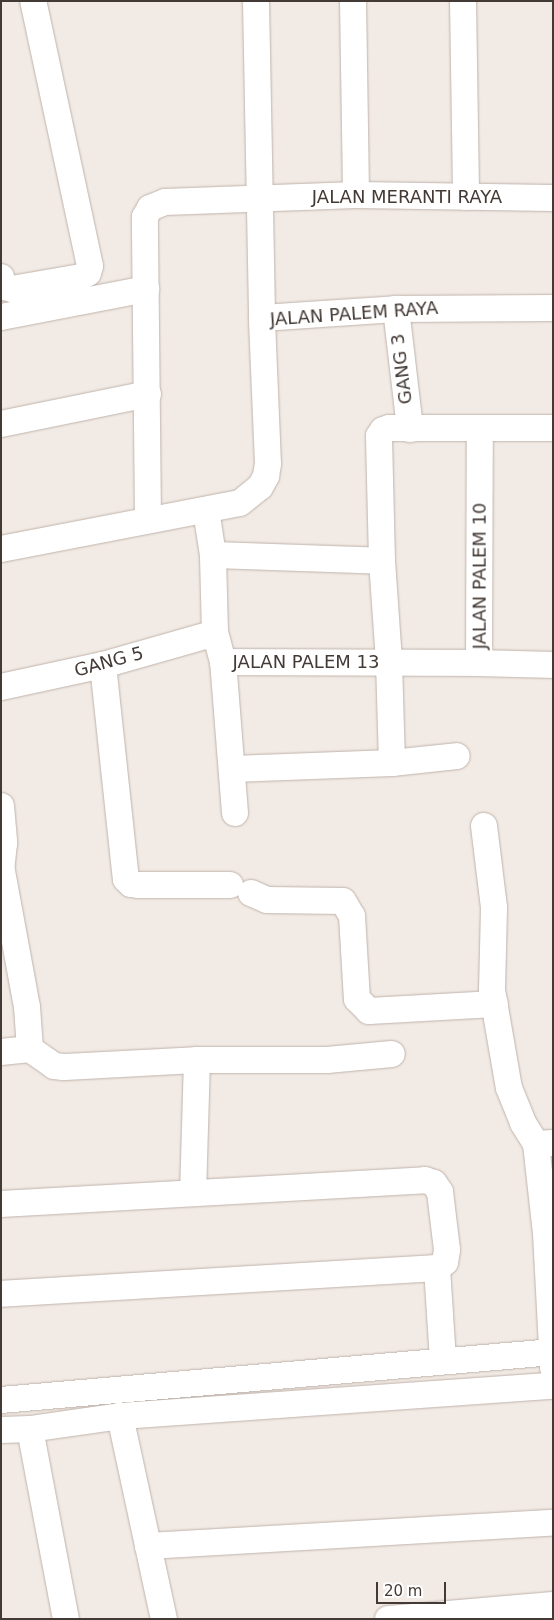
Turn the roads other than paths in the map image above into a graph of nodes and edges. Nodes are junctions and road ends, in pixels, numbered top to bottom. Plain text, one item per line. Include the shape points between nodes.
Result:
1 (33, 1) edge
2 (256, 1) edge
3 (353, 1) edge
4 (463, 1) edge
5 (356, 195) junction
6 (466, 197) junction
7 (553, 198) edge
8 (261, 200) junction
9 (1, 278) edge
10 (146, 289) junction
11 (553, 308) edge
12 (396, 309) junction
13 (1, 317) edge
14 (262, 318) junction
15 (148, 394) junction
16 (1, 424) edge
17 (553, 428) edge
18 (410, 429) junction
19 (480, 429) junction
20 (206, 510) junction
21 (148, 519) junction
22 (1, 549) edge
23 (213, 555) junction
24 (382, 561) junction
25 (215, 632) junction
26 (223, 662) junction
27 (389, 662) junction
28 (479, 663) junction
29 (103, 665) junction
30 (553, 665) edge
31 (1, 687) edge
32 (457, 756) dead end
33 (392, 763) junction
34 (233, 769) junction
35 (1, 806) edge
36 (235, 813) dead end
37 (484, 826) dead end
38 (1, 871) edge
39 (495, 1004) junction
40 (30, 1049) junction
41 (1, 1052) edge
42 (392, 1054) dead end
43 (197, 1060) junction
44 (545, 1143) edge
45 (194, 1191) junction
46 (1, 1204) edge
47 (549, 1233) edge
48 (436, 1268) junction
49 (1, 1294) edge
50 (552, 1358) edge
51 (442, 1361) junction
52 (553, 1386) edge
53 (1, 1400) edge
54 (120, 1416) junction
55 (30, 1428) junction
56 (1, 1430) edge
57 (553, 1523) edge
58 (148, 1546) junction
59 (551, 1605) edge
60 (66, 1619) edge
61 (164, 1619) edge
62 (388, 1619) edge

1 - 9 street via 90,266 88,273 81,277 12,289 4,288
2 - 8 street
3 - 5 street
4 - 6 street
5 - 6 street, JALAN MERANTI RAYA
5 - 8 street, JALAN MERANTI RAYA
6 - 7 street, JALAN MERANTI RAYA
8 - 10 street, JALAN MERANTI RAYA via 165,202 150,208 145,217
8 - 14 street
10 - 13 street
10 - 15 street, JALAN MERANTI RAYA
11 - 12 street, JALAN PALEM RAYA
12 - 14 street, JALAN PALEM RAYA
12 - 18 street, GANG 3
14 - 20 street, JALAN PALEM RAYA via 266,476 260,487 240,503
15 - 16 street
15 - 21 street, JALAN MERANTI RAYA
17 - 19 street
18 - 19 street
18 - 24 street via 389,428 379,436
19 - 28 street, JALAN PALEM 10
20 - 21 street, JALAN PALEM RAYA
20 - 23 street
21 - 22 street, JALAN PALEM RAYA
23 - 24 street
23 - 25 street
24 - 27 street
25 - 26 street
25 - 29 street, GANG 5
26 - 27 street, JALAN PALEM 13
26 - 34 street
27 - 28 street, JALAN PALEM 10
27 - 33 street
28 - 30 street
29 - 31 street, GANG 5
29 - 39 street via 126,879 131,884 240,889 267,900 343,901 352,916 357,999 369,1011
32 - 33 street
33 - 34 street
34 - 36 street
35 - 38 street via 4,843
37 - 39 street via 494,908 492,977
38 - 40 street via 26,997
39 - 44 street via 509,1088 523,1124
40 - 41 street
40 - 43 street via 58,1067
42 - 43 street via 327,1060
43 - 45 street
44 - 47 street
45 - 46 street
45 - 48 street via 432,1182 440,1192 447,1250 445,1262
47 - 50 street
48 - 49 street
48 - 51 street
50 - 51 street
51 - 53 street
52 - 54 street
54 - 55 street
54 - 58 street
55 - 56 street
55 - 60 street
57 - 58 street
58 - 61 street
59 - 62 street

